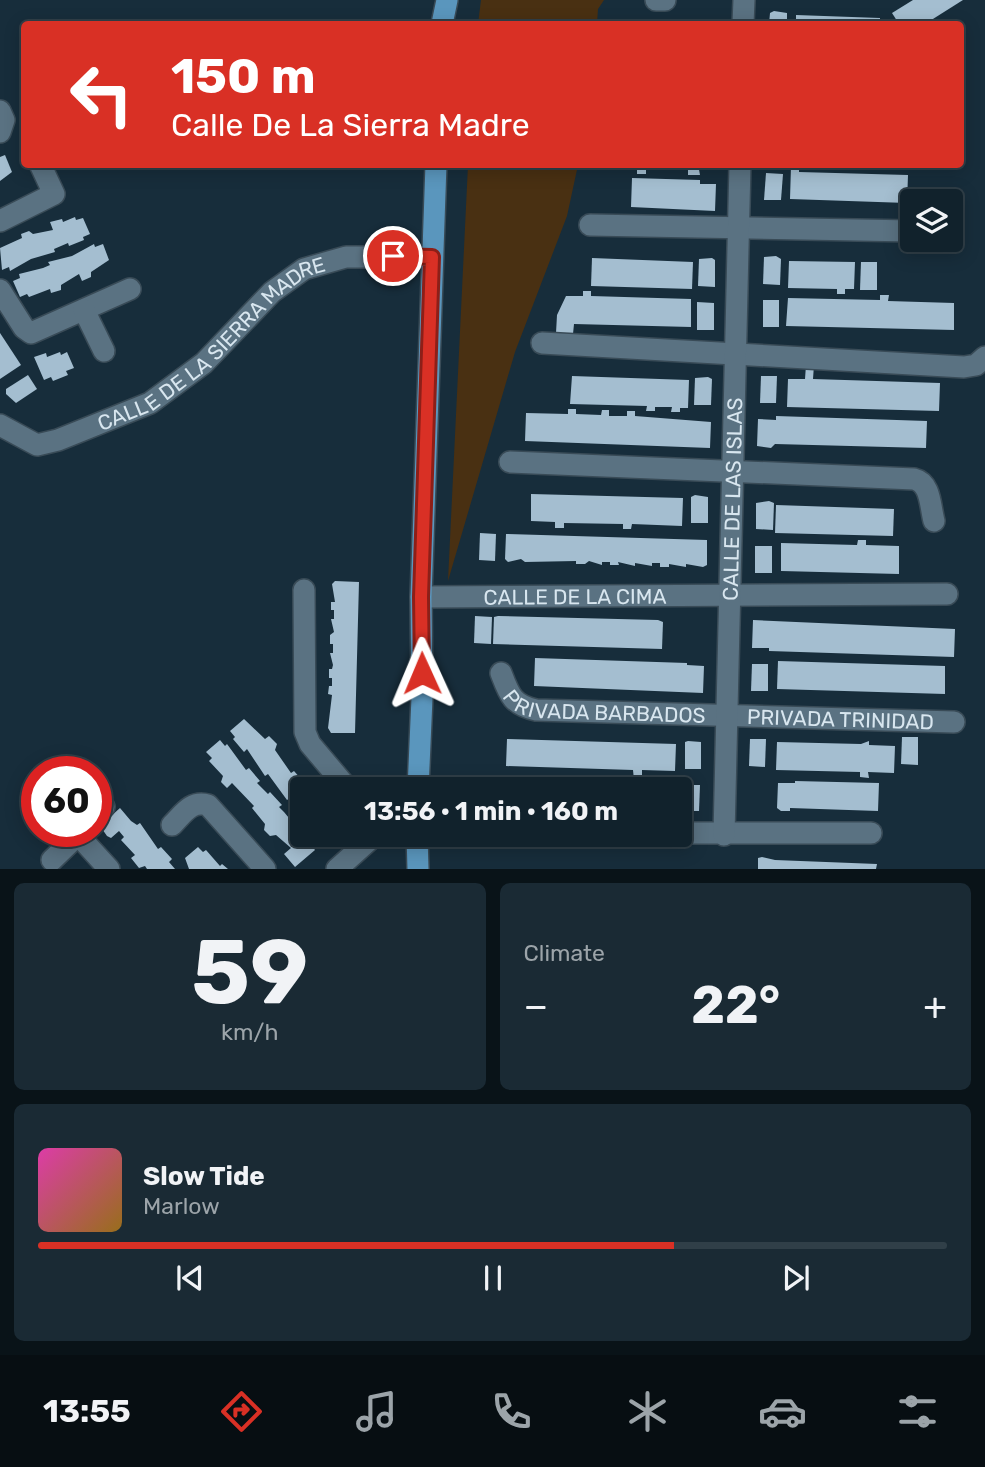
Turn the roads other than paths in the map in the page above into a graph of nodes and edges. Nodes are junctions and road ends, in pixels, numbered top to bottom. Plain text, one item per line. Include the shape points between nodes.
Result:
1 (447, 0) edge
2 (656, 0) edge
3 (664, 0) edge
4 (744, 0) edge
5 (443, 21) edge
6 (743, 21) edge
7 (0, 111) edge
8 (0, 132) edge
9 (42, 168) edge
10 (436, 168) edge
11 (740, 168) edge
12 (0, 221) edge
13 (590, 225) dead end
14 (738, 229) junction
15 (900, 231) edge
16 (432, 257) junction
17 (130, 289) dead end
18 (0, 290) edge
19 (84, 310) junction
20 (542, 344) dead end
21 (104, 351) dead end
22 (736, 354) junction
23 (985, 357) edge
24 (0, 425) edge
25 (510, 462) dead end
26 (733, 471) junction
27 (934, 521) dead end
28 (304, 590) dead end
29 (947, 594) dead end
30 (421, 597) junction
31 (730, 597) junction
32 (501, 673) dead end
33 (727, 717) junction
34 (954, 722) dead end
35 (338, 777) edge
36 (419, 777) edge
37 (172, 825) dead end
38 (692, 834) edge
39 (871, 834) dead end
40 (724, 835) junction
41 (65, 847) edge
42 (91, 847) edge
43 (362, 847) edge
44 (417, 847) edge
45 (52, 860) dead end
46 (109, 869) edge
47 (265, 869) edge
48 (337, 869) edge
49 (418, 869) edge

1 - 5 main road
2 - 3 street
4 - 6 street
7 - 8 street via 4,120
9 - 12 street via 54,194
10 - 16 main road
11 - 14 street, CALLE DE LAS ISLAS
13 - 14 street
14 - 15 street
14 - 22 street, CALLE DE LAS ISLAS
16 - 24 street, CALLE DE LA SIERRA MADRE via 346,257 304,269 272,292 204,363 150,403 37,445
16 - 30 main road
17 - 19 street
18 - 19 street via 32,333
19 - 21 street
20 - 22 street
22 - 23 street via 964,367
22 - 26 street, CALLE DE LAS ISLAS
25 - 26 street
26 - 27 street via 914,479 926,487
26 - 31 street, CALLE DE LAS ISLAS
28 - 35 street via 304,732
29 - 31 street, CALLE DE LA CIMA
30 - 31 street, CALLE DE LA CIMA
30 - 36 main road
31 - 33 street, CALLE DE LAS ISLAS
32 - 33 street, PRIVADA BARBADOS via 510,698 521,707
33 - 34 street, PRIVADA TRINIDAD
33 - 40 street, CALLE DE LAS ISLAS
37 - 47 street via 191,805 208,804
38 - 40 street
39 - 40 street
41 - 45 street
42 - 46 street
43 - 48 street
44 - 49 main road

